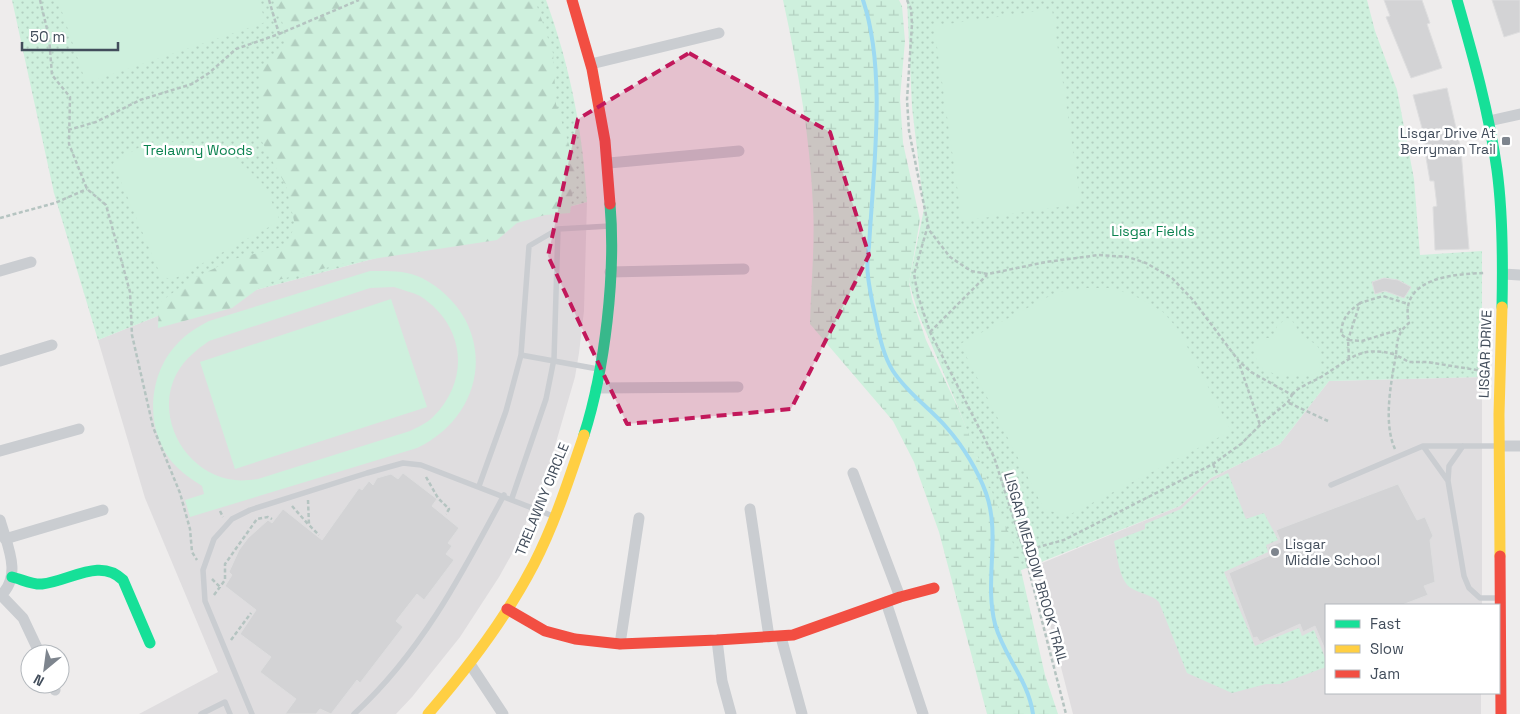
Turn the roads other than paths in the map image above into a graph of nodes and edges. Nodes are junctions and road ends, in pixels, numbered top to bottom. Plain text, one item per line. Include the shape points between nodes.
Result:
1 (572, 0) edge
2 (1457, 0) edge
3 (719, 33) dead end
4 (591, 64) junction
5 (1520, 114) edge
6 (1489, 121) junction
7 (739, 151) dead end
8 (609, 163) junction
9 (610, 226) junction
10 (558, 229) junction
11 (31, 262) dead end
12 (744, 270) dead end
13 (0, 271) edge
14 (610, 272) junction
15 (1503, 274) junction
16 (1520, 275) edge
17 (52, 346) dead end
18 (522, 355) junction
19 (554, 359) junction
20 (0, 361) edge
21 (600, 369) junction
22 (596, 388) junction
23 (738, 388) dead end
24 (79, 428) dead end
25 (1423, 446) junction
26 (1463, 446) junction
27 (1499, 446) junction
28 (1520, 446) edge
29 (0, 451) edge
30 (852, 473) dead end
31 (1448, 481) junction
32 (1331, 485) dead end
33 (479, 486) junction
34 (504, 495) junction
35 (512, 498) junction
36 (750, 509) dead end
37 (103, 510) dead end
38 (554, 516) junction
39 (639, 518) dead end
40 (0, 520) edge
41 (5, 539) junction
42 (12, 577) junction
43 (934, 588) dead end
44 (0, 596) edge
45 (900, 597) junction
46 (1502, 598) junction
47 (886, 602) junction
48 (507, 609) junction
49 (775, 637) junction
50 (717, 640) junction
51 (150, 643) dead end
52 (35, 644) edge
53 (620, 644) junction
54 (470, 664) junction
55 (201, 714) edge
56 (230, 714) edge
57 (252, 714) edge
58 (354, 714) edge
59 (428, 714) edge
60 (503, 714) edge
61 (731, 714) edge
62 (802, 714) edge
63 (923, 714) edge
64 (1501, 714) edge

1 - 4 street, TRELAWNY CIRCLE
2 - 6 street, LISGAR DRIVE
3 - 4 street
4 - 8 street, TRELAWNY CIRCLE
5 - 6 street
6 - 15 street, LISGAR DRIVE via 1500,195
7 - 8 street
8 - 9 street, TRELAWNY CIRCLE
9 - 10 lane
9 - 14 street, TRELAWNY CIRCLE
10 - 18 lane via 529,246
10 - 19 lane
11 - 13 street
12 - 14 street
14 - 21 street, TRELAWNY CIRCLE
15 - 16 street
15 - 27 street, LISGAR DRIVE
17 - 20 street
18 - 19 lane
18 - 33 lane
19 - 21 lane
19 - 35 lane via 546,398
21 - 22 street, TRELAWNY CIRCLE
22 - 23 street
22 - 38 street, TRELAWNY CIRCLE
24 - 29 street
25 - 26 lane
25 - 31 lane
25 - 32 lane
26 - 27 lane
26 - 31 lane via 1448,466
27 - 28 street
27 - 46 street, LISGAR DRIVE
30 - 45 street
31 - 46 lane via 1460,561 1469,588 1480,598
33 - 34 lane
33 - 57 lane via 415,464 403,463 283,499 232,519 214,539 203,570 206,604
34 - 35 lane
34 - 58 lane via 451,595 408,654
35 - 38 lane
36 - 49 street
37 - 41 street
38 - 48 street, TRELAWNY CIRCLE via 533,564
39 - 53 street
40 - 41 street
41 - 42 street
42 - 44 street
42 - 51 street via 41,584 96,569 115,572 123,580
43 - 45 street
44 - 52 street via 23,618
45 - 47 street
46 - 64 street, LISGAR DRIVE
47 - 49 street via 793,635
47 - 63 street
48 - 53 street via 545,631
48 - 54 street, TRELAWNY CIRCLE
49 - 50 street
49 - 62 street
50 - 53 street
50 - 61 street via 722,680
54 - 59 street, TRELAWNY CIRCLE
54 - 60 street
55 - 56 lane via 225,702

